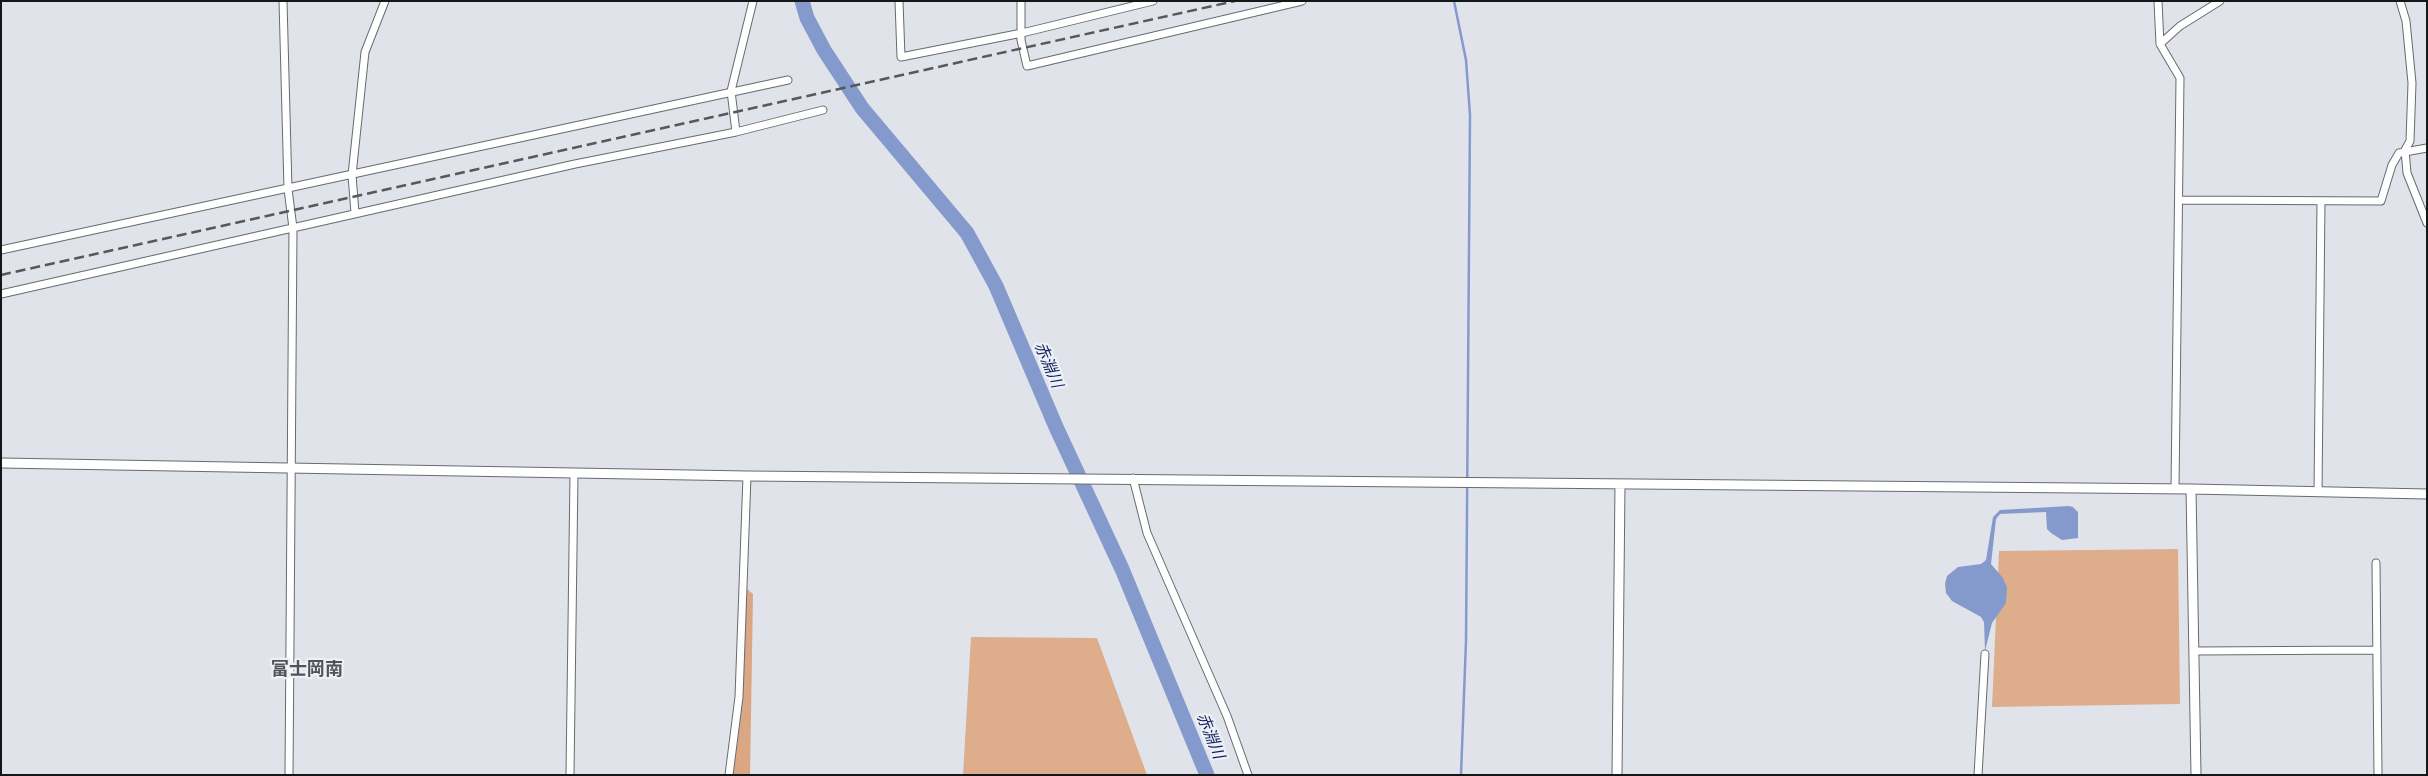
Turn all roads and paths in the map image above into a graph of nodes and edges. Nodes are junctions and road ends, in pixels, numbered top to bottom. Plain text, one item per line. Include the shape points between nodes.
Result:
1 (283, 1) edge
2 (385, 1) edge
3 (753, 1) edge
4 (899, 1) edge
5 (1021, 1) edge
6 (1154, 1) edge
7 (1302, 1) edge
8 (2158, 1) edge
9 (2220, 1) edge
10 (2400, 1) edge
11 (1022, 33) junction
12 (2160, 44) junction
13 (788, 80) dead end
14 (731, 92) junction
15 (823, 110) dead end
16 (736, 132) junction
17 (2427, 148) edge
18 (2405, 150) junction
19 (352, 175) junction
20 (288, 189) junction
21 (2179, 200) junction
22 (2321, 201) junction
23 (355, 213) junction
24 (2427, 223) edge
25 (292, 228) junction
26 (1, 250) edge
27 (1, 294) edge
28 (1, 463) edge
29 (290, 467) junction
30 (574, 473) junction
31 (747, 476) junction
32 (1128, 479) junction
33 (1620, 484) junction
34 (2175, 489) junction
35 (2191, 489) junction
36 (2318, 492) junction
37 (2427, 494) edge
38 (2376, 563) dead end
39 (2377, 650) junction
40 (2194, 652) junction
41 (1985, 654) dead end
42 (289, 775) edge
43 (570, 775) edge
44 (728, 775) edge
45 (1248, 775) edge
46 (1617, 775) edge
47 (1978, 775) edge
48 (2196, 775) edge
49 (2378, 775) edge

1 - 20 street
2 - 19 street via 365,52
3 - 14 street
4 - 11 street via 901,57
5 - 11 street
6 - 11 street
7 - 11 street via 1027,66
8 - 12 street
9 - 12 street via 2180,26
10 - 18 street via 2406,21 2412,83 2410,141
12 - 21 street via 2180,78
13 - 14 street
14 - 16 street
14 - 19 street
15 - 16 street
16 - 23 street
17 - 18 street
18 - 22 street via 2399,153 2392,165 2381,201
18 - 24 street via 2407,173
19 - 20 street
19 - 23 street
20 - 25 street
20 - 26 street
21 - 22 street
21 - 34 street
22 - 36 street
23 - 25 street
25 - 27 street
25 - 29 street
28 - 29 street
29 - 30 street
29 - 42 street
30 - 31 street
30 - 43 street
31 - 32 street
31 - 44 street via 739,697
32 - 33 street
32 - 45 street via 1147,533 1227,716
33 - 34 street
33 - 46 street
34 - 35 street
35 - 36 street
35 - 40 street
36 - 37 street
38 - 39 street
39 - 40 street
39 - 49 street
40 - 48 street
41 - 47 street

